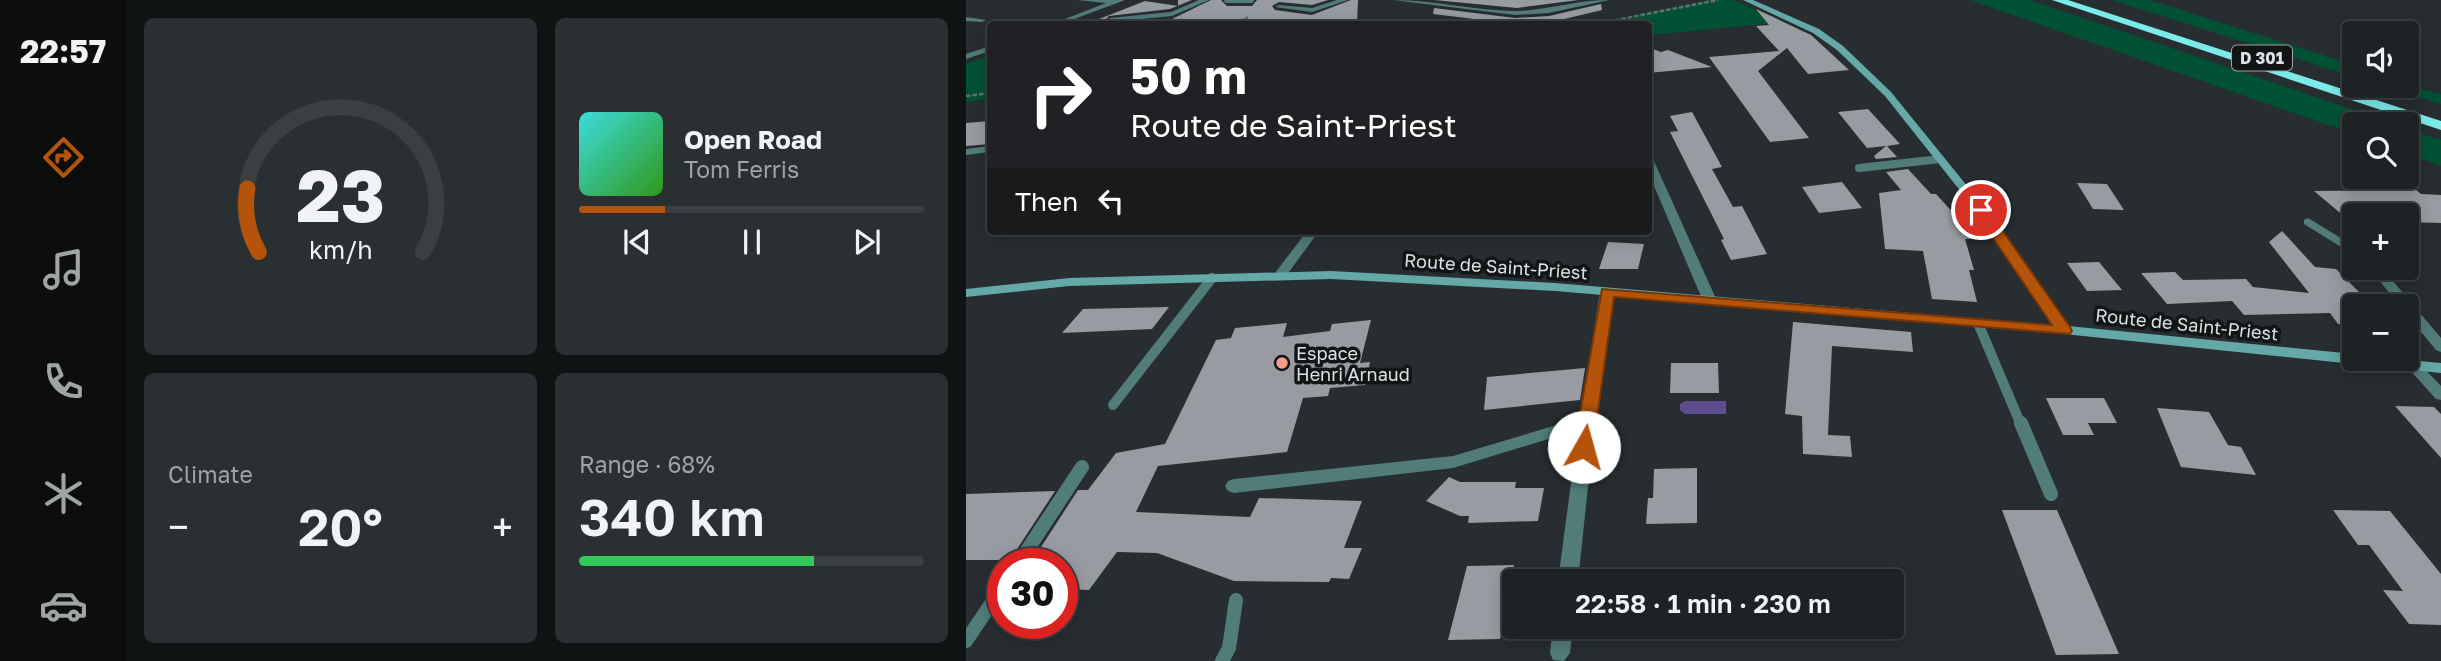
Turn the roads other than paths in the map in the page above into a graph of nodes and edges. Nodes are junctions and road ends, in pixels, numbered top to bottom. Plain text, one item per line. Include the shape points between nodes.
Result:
1 (1081, 0) edge
2 (1205, 0) edge
3 (1227, 0) edge
4 (1251, 0) edge
5 (1344, 0) edge
6 (1398, 0) edge
7 (1605, 0) edge
8 (1747, 0) edge
9 (2057, 0) edge
10 (2082, 0) edge
11 (1118, 1) edge
12 (1279, 7) dead end
13 (966, 19) edge
14 (982, 20) dead end
15 (1110, 20) dead end
16 (1063, 21) edge
17 (987, 49) edge
18 (966, 57) edge
19 (2441, 115) edge
20 (2441, 126) edge
21 (987, 149) edge
22 (966, 152) edge
23 (1940, 159) junction
24 (1652, 168) edge
25 (1859, 168) dead end
26 (2308, 222) dead end
27 (1310, 235) edge
28 (2342, 243) edge
29 (1278, 276) junction
30 (1212, 278) junction
31 (2385, 280) edge
32 (1607, 292) junction
33 (966, 293) edge
34 (1710, 301) junction
35 (1978, 323) junction
36 (2064, 331) junction
37 (2441, 347) edge
38 (2342, 359) edge
39 (2419, 366) edge
40 (2441, 368) edge
41 (2419, 371) edge
42 (2441, 395) edge
43 (1113, 405) dead end
44 (1587, 421) junction
45 (1082, 467) dead end
46 (1234, 486) dead end
47 (2052, 494) dead end
48 (1029, 548) edge
49 (1570, 569) edge
50 (1236, 600) dead end
51 (987, 610) edge
52 (1562, 639) edge
53 (966, 641) edge
54 (1560, 653) dead end
55 (1222, 661) edge

1 - 11 street
2 - 15 street via 1172,14
3 - 4 lane
5 - 12 street via 1312,10
6 - 7 street via 1515,13
8 - 23 street via 1816,31 1840,48 1888,94
9 - 20 highway, D 301
10 - 19 highway, D 301
11 - 16 street
13 - 14 street
17 - 18 street
21 - 22 street
23 - 25 lane
23 - 36 street
24 - 34 street
26 - 28 street
27 - 29 street
29 - 30 street, Route de Saint-Priest
29 - 32 street, Route de Saint-Priest via 1331,275
30 - 33 street, Route de Saint-Priest via 1069,282
30 - 43 lane
31 - 37 street
32 - 34 street, Route de Saint-Priest
32 - 44 street
34 - 35 street, Route de Saint-Priest
35 - 36 street, Route de Saint-Priest
35 - 47 lane
36 - 38 street, Route de Saint-Priest
39 - 40 street, Route de Saint-Priest
41 - 42 street
44 - 46 street via 1453,462
44 - 49 street
45 - 48 lane
50 - 55 lane via 1229,648
51 - 53 lane
52 - 54 street

